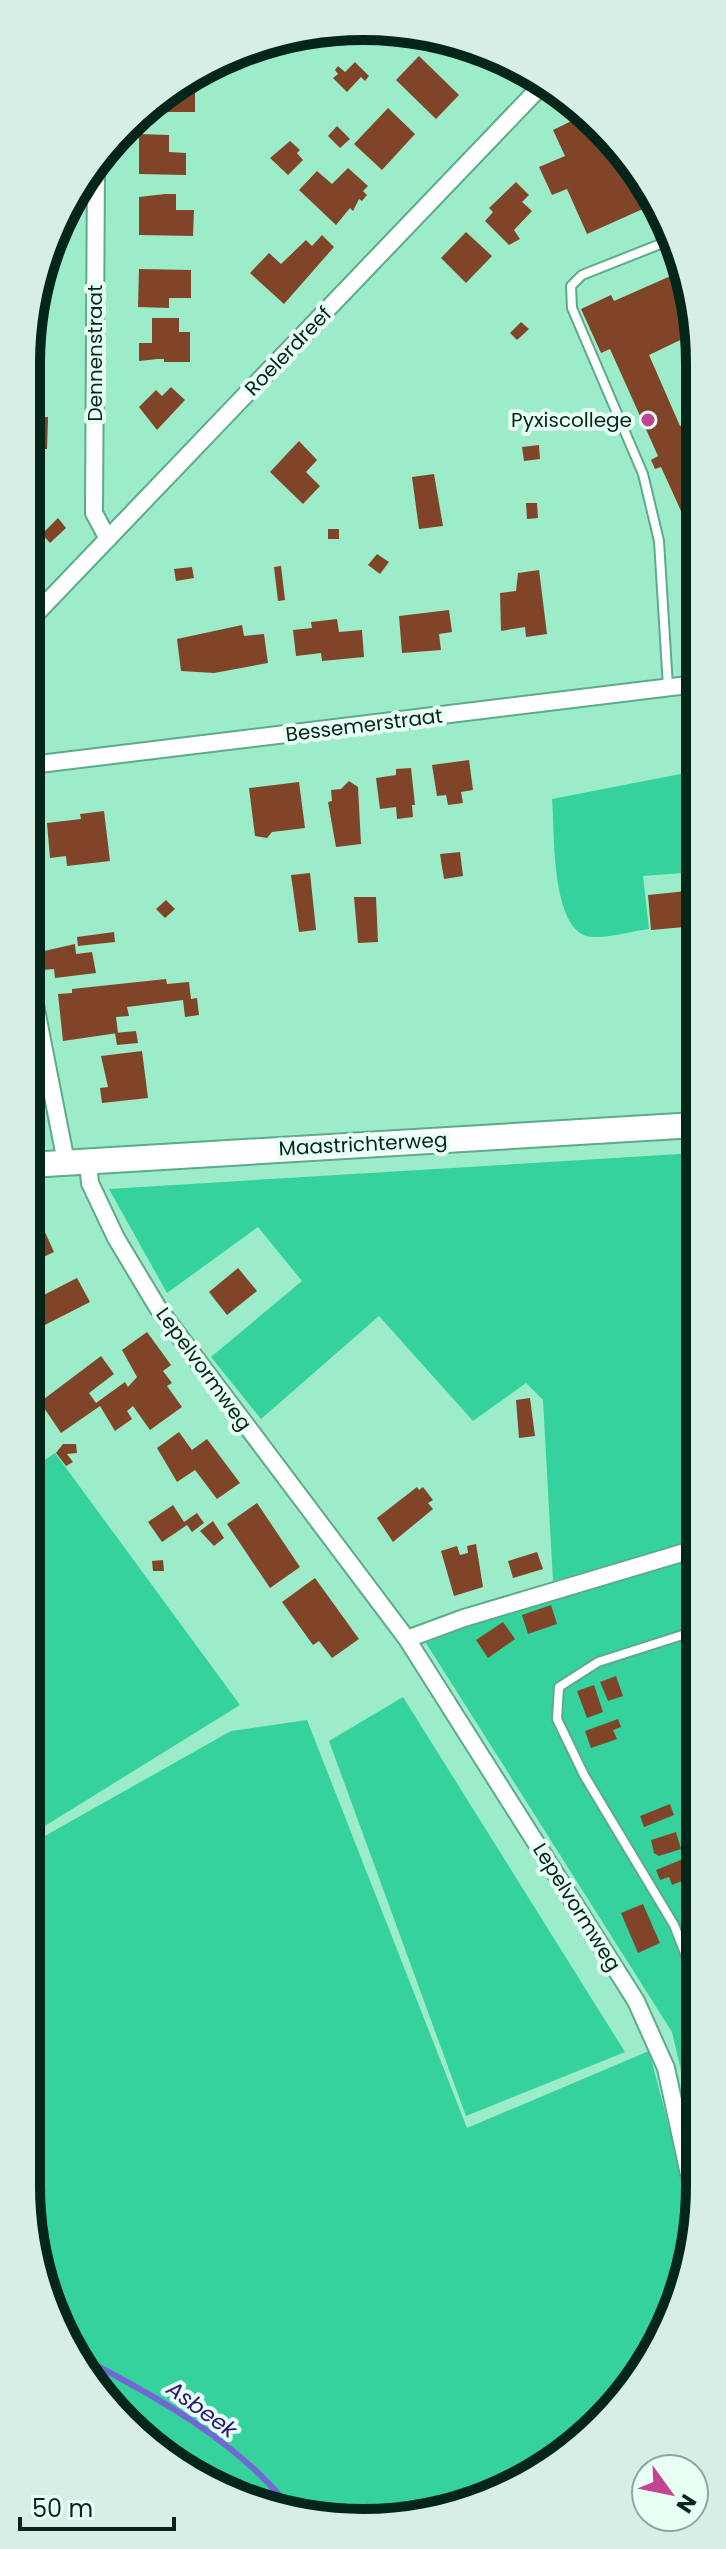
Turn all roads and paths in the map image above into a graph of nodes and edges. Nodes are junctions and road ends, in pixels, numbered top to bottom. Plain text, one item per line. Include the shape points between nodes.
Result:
1 (537, 91) edge
2 (96, 181) edge
3 (663, 243) edge
4 (108, 539) junction
5 (40, 610) edge
6 (686, 685) edge
7 (668, 688) junction
8 (40, 764) edge
9 (40, 1018) edge
10 (686, 1126) edge
11 (77, 1162) junction
12 (40, 1164) edge
13 (686, 1552) edge
14 (686, 1634) edge
15 (407, 1639) junction
16 (686, 1936) edge
17 (679, 1938) junction
18 (686, 1956) edge
19 (686, 2160) edge

1 - 4 street, Roelerdreef
2 - 4 street, Dennenstraat via 94,513
3 - 7 lane via 582,275 571,286 572,308 643,474 659,541
4 - 5 street, Roelerdreef
6 - 7 street, Bessemerstraat
7 - 8 street, Bessemerstraat
9 - 11 street, Lepelvormweg
10 - 11 main road, Maastrichterweg
11 - 12 main road, Maastrichterweg
11 - 15 street, Lepelvormweg via 158,1308
13 - 15 street
14 - 17 lane via 598,1662 559,1687 557,1719
15 - 19 street, Lepelvormweg via 636,2001 666,2068
16 - 17 lane
17 - 18 lane

